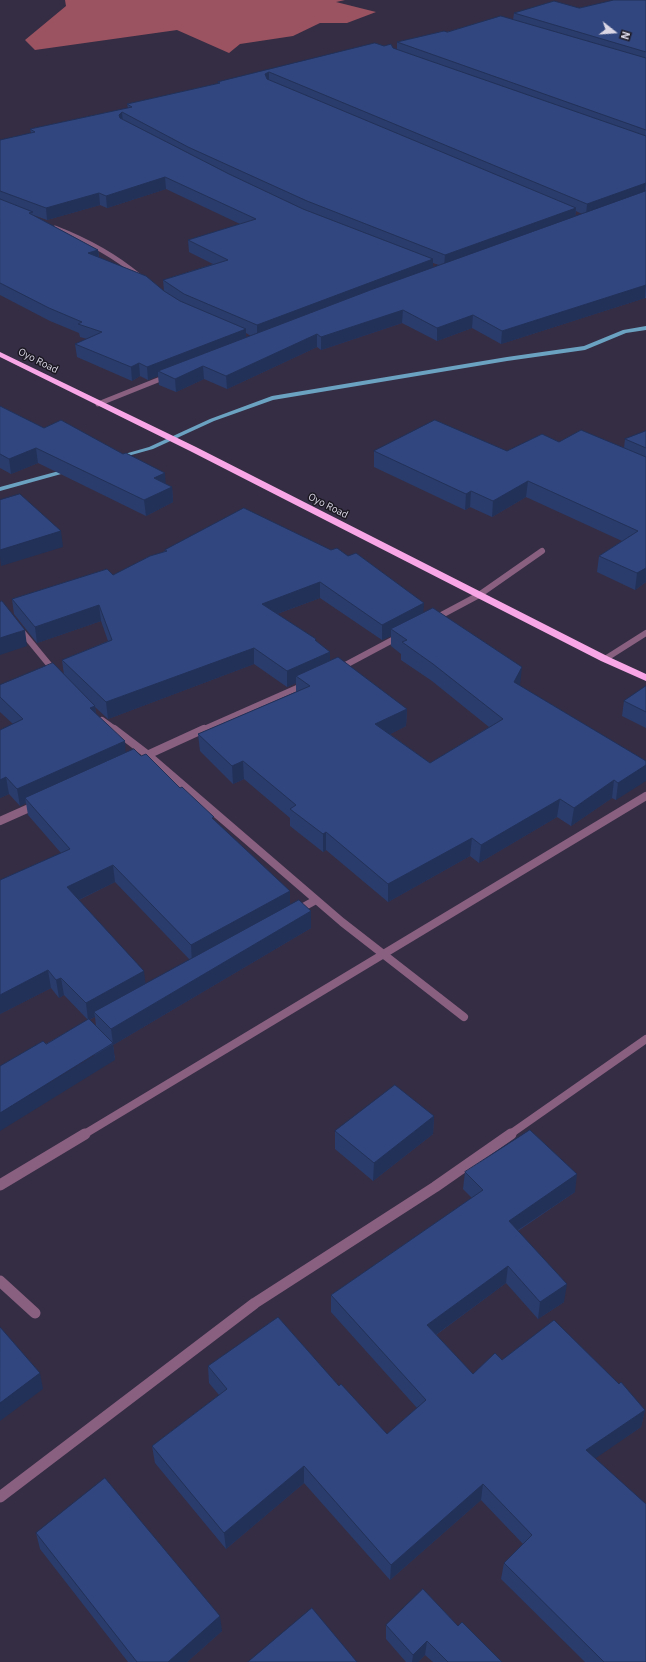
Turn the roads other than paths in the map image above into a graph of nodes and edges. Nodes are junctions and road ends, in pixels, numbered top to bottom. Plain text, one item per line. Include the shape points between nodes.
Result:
1 (47, 225) edge
2 (142, 279) edge
3 (0, 354) edge
4 (177, 373) edge
5 (98, 404) junction
6 (542, 551) dead end
7 (479, 595) junction
8 (15, 622) edge
9 (424, 624) edge
10 (410, 631) edge
11 (646, 633) edge
12 (605, 659) junction
13 (333, 671) edge
14 (646, 678) edge
15 (312, 681) edge
16 (63, 682) edge
17 (93, 712) edge
18 (148, 755) junction
19 (134, 761) edge
20 (646, 796) edge
21 (42, 802) edge
22 (0, 821) edge
23 (316, 900) junction
24 (288, 915) edge
25 (383, 954) junction
26 (464, 1017) dead end
27 (646, 1039) edge
28 (0, 1185) edge
29 (0, 1281) edge
30 (35, 1313) dead end
31 (0, 1497) edge

1 - 2 street via 98,245 122,261
3 - 5 highway, Oyo Road
4 - 5 street
5 - 7 highway, Oyo Road via 193,449
6 - 7 street
7 - 9 street
7 - 12 highway, Oyo Road
8 - 16 street
10 - 13 street
11 - 12 street
12 - 14 highway, Oyo Road
15 - 18 street
17 - 18 street
18 - 19 street
18 - 23 street
20 - 25 street
21 - 22 street
23 - 24 street
23 - 25 street
25 - 26 street
25 - 28 street
27 - 31 street via 435,1187 256,1303
29 - 30 street

